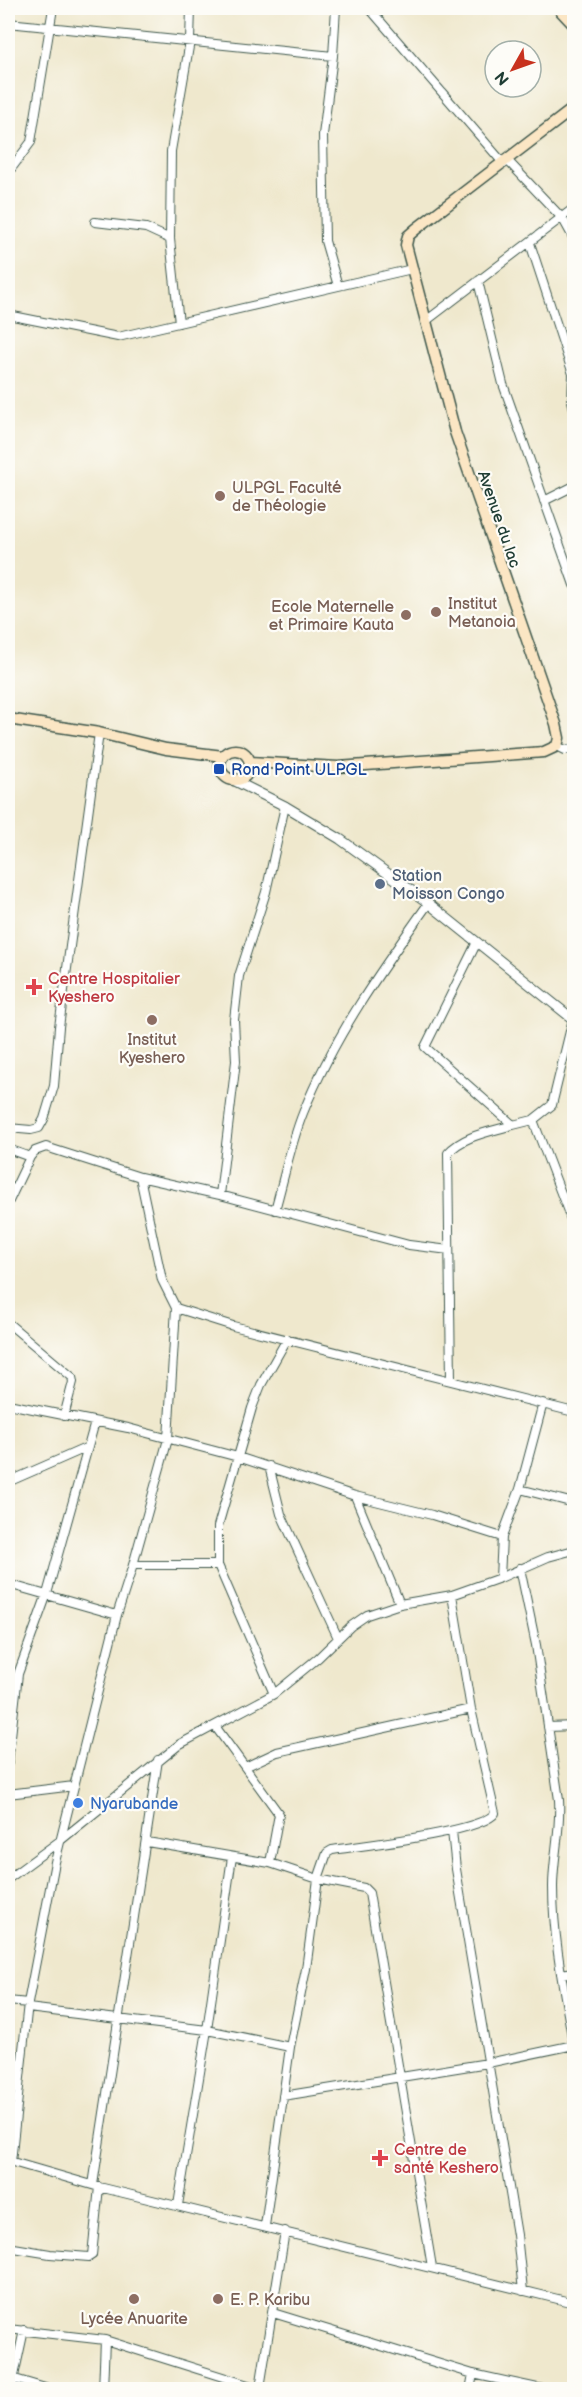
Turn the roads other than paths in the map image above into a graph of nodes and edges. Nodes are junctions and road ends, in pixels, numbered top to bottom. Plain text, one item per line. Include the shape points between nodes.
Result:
1 (53, 8) edge
2 (191, 8) edge
3 (336, 8) edge
4 (369, 8) edge
5 (558, 8) edge
6 (8, 23) edge
7 (574, 25) edge
8 (51, 27) junction
9 (190, 41) junction
10 (333, 56) junction
11 (574, 108) edge
12 (506, 163) junction
13 (8, 173) edge
14 (574, 208) edge
15 (563, 219) junction
16 (95, 222) dead end
17 (171, 239) junction
18 (574, 239) edge
19 (530, 243) junction
20 (412, 269) junction
21 (478, 281) junction
22 (338, 286) junction
23 (8, 315) edge
24 (426, 321) junction
25 (179, 322) junction
26 (574, 409) edge
27 (574, 486) edge
28 (544, 501) junction
29 (574, 585) edge
30 (8, 719) edge
31 (99, 733) junction
32 (557, 746) junction
33 (574, 749) edge
34 (223, 756) junction
35 (250, 762) junction
36 (233, 780) junction
37 (285, 806) junction
38 (428, 904) junction
39 (477, 942) junction
40 (574, 1019) edge
41 (533, 1120) junction
42 (513, 1125) junction
43 (8, 1128) edge
44 (8, 1149) edge
45 (30, 1157) junction
46 (140, 1177) junction
47 (220, 1195) junction
48 (8, 1203) edge
49 (275, 1210) junction
50 (574, 1227) edge
51 (449, 1250) junction
52 (176, 1308) junction
53 (8, 1323) edge
54 (286, 1339) junction
55 (451, 1380) junction
56 (543, 1403) junction
57 (8, 1404) edge
58 (574, 1412) edge
59 (64, 1416) junction
60 (95, 1422) junction
61 (168, 1439) junction
62 (88, 1447) junction
63 (238, 1457) junction
64 (269, 1466) junction
65 (8, 1482) edge
66 (519, 1489) junction
67 (355, 1496) junction
68 (574, 1503) edge
69 (502, 1536) junction
70 (574, 1550) edge
71 (133, 1565) junction
72 (218, 1565) junction
73 (520, 1568) junction
74 (500, 1578) junction
75 (8, 1584) edge
76 (47, 1594) junction
77 (452, 1595) junction
78 (400, 1604) junction
79 (117, 1615) junction
80 (338, 1638) junction
81 (274, 1694) junction
82 (471, 1709) junction
83 (216, 1726) junction
84 (574, 1726) edge
85 (548, 1727) junction
86 (158, 1760) junction
87 (8, 1763) edge
88 (245, 1767) junction
89 (74, 1786) junction
90 (8, 1794) edge
91 (452, 1831) junction
92 (61, 1840) junction
93 (147, 1842) junction
94 (232, 1857) junction
95 (270, 1863) junction
96 (8, 1879) edge
97 (318, 1879) junction
98 (574, 1972) edge
99 (561, 1974) junction
100 (8, 2001) edge
101 (28, 2006) junction
102 (120, 2018) junction
103 (207, 2030) junction
104 (574, 2046) edge
105 (290, 2047) junction
106 (488, 2063) junction
107 (401, 2079) junction
108 (284, 2096) junction
109 (9, 2162) edge
110 (96, 2186) junction
111 (178, 2205) junction
112 (265, 2226) junction
113 (285, 2231) junction
114 (8, 2247) edge
115 (432, 2267) junction
116 (523, 2291) junction
117 (574, 2303) edge
118 (273, 2313) junction
119 (8, 2329) edge
120 (24, 2330) junction
121 (105, 2340) junction
122 (473, 2374) junction
123 (15, 2379) junction
124 (239, 2386) edge
125 (262, 2389) edge
126 (11, 2390) edge
127 (52, 2390) edge
128 (103, 2390) edge
129 (470, 2390) edge
130 (547, 2390) edge

1 - 8 street
2 - 9 street
3 - 10 street
4 - 12 street
5 - 7 main road
6 - 8 street
8 - 9 street
8 - 13 street via 31,142
9 - 10 street
9 - 17 street via 171,151
10 - 22 street via 323,135 325,241
11 - 12 main road, Avenue du lac
12 - 15 street
12 - 20 main road, Avenue du lac via 408,236 406,245
14 - 15 street
15 - 18 street
15 - 19 street
16 - 17 street via 146,228
17 - 25 street
19 - 21 street
19 - 26 street via 573,374
20 - 22 street
20 - 24 main road, Avenue du lac
21 - 24 street
21 - 28 street via 503,384
22 - 25 street
23 - 25 street via 118,337
24 - 32 main road, Avenue du lac via 456,432 556,724
27 - 28 street
28 - 29 street
30 - 31 main road
31 - 34 main road via 166,750
31 - 43 street via 54,1086 39,1128
32 - 33 street
32 - 35 main road via 544,752 338,767
34 - 35 main road via 238,751
34 - 36 main road via 222,773
35 - 36 main road via 244,777
36 - 37 street
37 - 38 street via 340,839
37 - 47 street via 266,892 239,976 234,1020 236,1061
38 - 39 street
38 - 49 street via 351,1016 331,1053 303,1114
39 - 40 street
39 - 42 street via 425,1047
40 - 41 street via 552,1105
41 - 42 street
41 - 50 street
42 - 51 street via 468,1138 448,1153
44 - 45 street
45 - 46 street via 46,1147
45 - 48 street
46 - 47 street
46 - 52 street via 162,1280
47 - 49 street
49 - 51 street via 408,1245
51 - 55 street
52 - 54 street
52 - 61 street
53 - 59 street via 72,1377
54 - 55 street
54 - 63 street via 256,1396
55 - 56 street
56 - 58 street
56 - 66 street
57 - 59 street
59 - 60 street
60 - 61 street
60 - 62 street
61 - 63 street
61 - 71 street
62 - 65 street
62 - 76 street
63 - 64 street
63 - 72 street via 218,1526
64 - 67 street
64 - 80 street via 281,1514
66 - 68 street
66 - 69 street
67 - 69 street
67 - 78 street
69 - 74 street
70 - 73 street
71 - 72 street
71 - 79 street
72 - 81 street
73 - 74 street
73 - 85 street
74 - 77 street
75 - 76 street
76 - 79 street
76 - 87 street via 18,1674
77 - 78 street
77 - 82 street
78 - 80 street via 367,1615
79 - 89 street
80 - 81 street
81 - 83 street
82 - 88 street via 277,1752
82 - 91 street via 495,1813 491,1818
83 - 86 street
83 - 88 street
84 - 85 street
85 - 99 street via 560,1813 553,1887
86 - 92 street
86 - 93 street
88 - 95 street via 279,1814
89 - 90 street
89 - 92 street
91 - 97 street via 329,1851
91 - 106 street
92 - 96 street
92 - 101 street
93 - 94 street
93 - 102 street
94 - 95 street
94 - 103 street
95 - 97 street
97 - 105 street
97 - 107 street via 364,1888 369,1893
98 - 99 street
99 - 104 street
100 - 101 street
101 - 102 street
101 - 109 street
102 - 103 street
102 - 110 street
103 - 105 street
103 - 111 street
104 - 106 street
105 - 108 street
106 - 107 street
106 - 116 street
107 - 108 street
107 - 115 street
108 - 112 street
109 - 110 street
110 - 111 street
110 - 114 street via 92,2255
111 - 112 street
112 - 113 street
113 - 115 street
113 - 118 street
115 - 116 street
116 - 117 street
118 - 122 street
118 - 125 street
119 - 120 street
120 - 121 street
120 - 123 street
121 - 124 street
121 - 128 street
122 - 129 street
122 - 130 street
123 - 126 street
123 - 127 street
124 - 125 street

